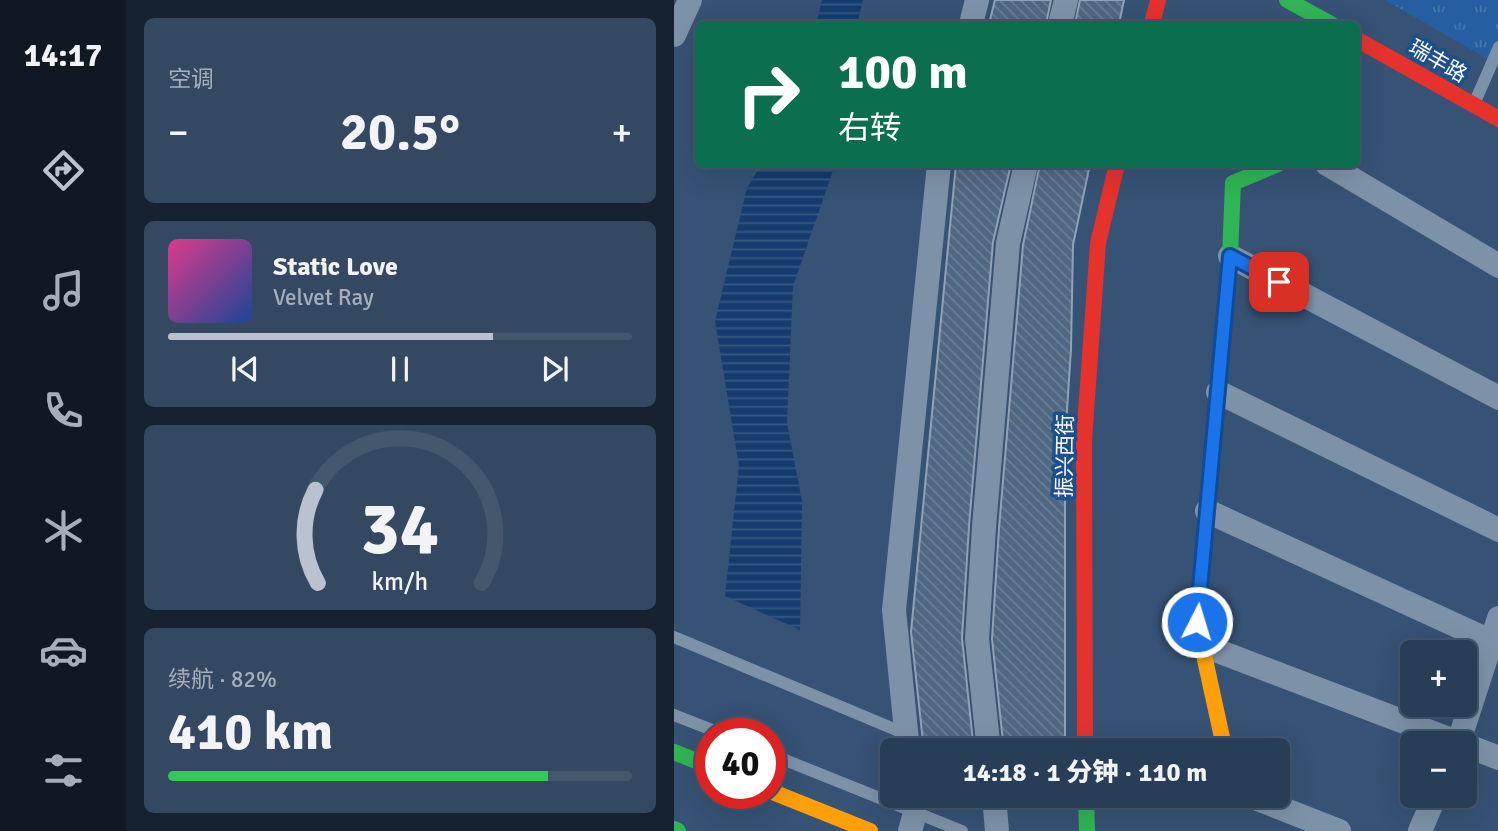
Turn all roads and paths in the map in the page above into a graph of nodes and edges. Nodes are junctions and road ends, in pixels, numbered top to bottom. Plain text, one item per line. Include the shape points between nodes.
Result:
1 (690, 0) edge
2 (977, 0) edge
3 (1065, 0) edge
4 (1158, 0) edge
5 (1287, 0) edge
6 (972, 21) edge
7 (1061, 21) edge
8 (1153, 21) edge
9 (1326, 21) edge
10 (674, 35) edge
11 (1360, 41) edge
12 (1498, 47) edge
13 (1474, 105) junction
14 (1498, 119) edge
15 (939, 168) edge
16 (1025, 168) edge
17 (1116, 168) edge
18 (1269, 168) edge
19 (1334, 168) edge
20 (1230, 256) junction
21 (1498, 266) edge
22 (1218, 391) junction
23 (1498, 398) edge
24 (1207, 511) junction
25 (1498, 530) edge
26 (1494, 630) edge
27 (674, 637) edge
28 (1202, 645) junction
29 (674, 715) edge
30 (695, 723) edge
31 (1427, 731) edge
32 (1465, 731) edge
33 (899, 738) edge
34 (908, 738) edge
35 (988, 738) edge
36 (1085, 738) edge
37 (1222, 738) edge
38 (1477, 750) edge
39 (674, 752) edge
40 (1498, 758) edge
41 (695, 761) edge
42 (786, 761) edge
43 (786, 797) edge
44 (995, 808) edge
45 (1086, 808) edge
46 (1281, 808) edge
47 (1430, 808) edge
48 (913, 813) edge
49 (870, 831) edge
50 (962, 831) edge
51 (997, 831) edge
52 (1087, 831) edge
53 (1339, 831) edge
54 (1420, 831) edge

1 - 10 street
2 - 6 street
3 - 7 street
4 - 8 street
5 - 9 street
11 - 13 street, 瑞丰路
12 - 13 lane
13 - 14 street, 瑞丰路
15 - 34 street via 894,610
16 - 35 street via 1008,243 984,527 977,639
17 - 36 street, 振兴西街 via 1098,243 1085,441
18 - 20 street via 1233,183
19 - 21 street
20 - 22 street
20 - 23 street
22 - 24 street
22 - 25 street
24 - 26 street
24 - 28 street via 1197,622
26 - 32 street
27 - 33 lane
28 - 31 street
28 - 37 street
29 - 30 lane
38 - 40 street
39 - 41 street
42 - 48 lane
43 - 49 street
44 - 51 street
45 - 52 street
46 - 53 street
47 - 54 street
48 - 50 lane

